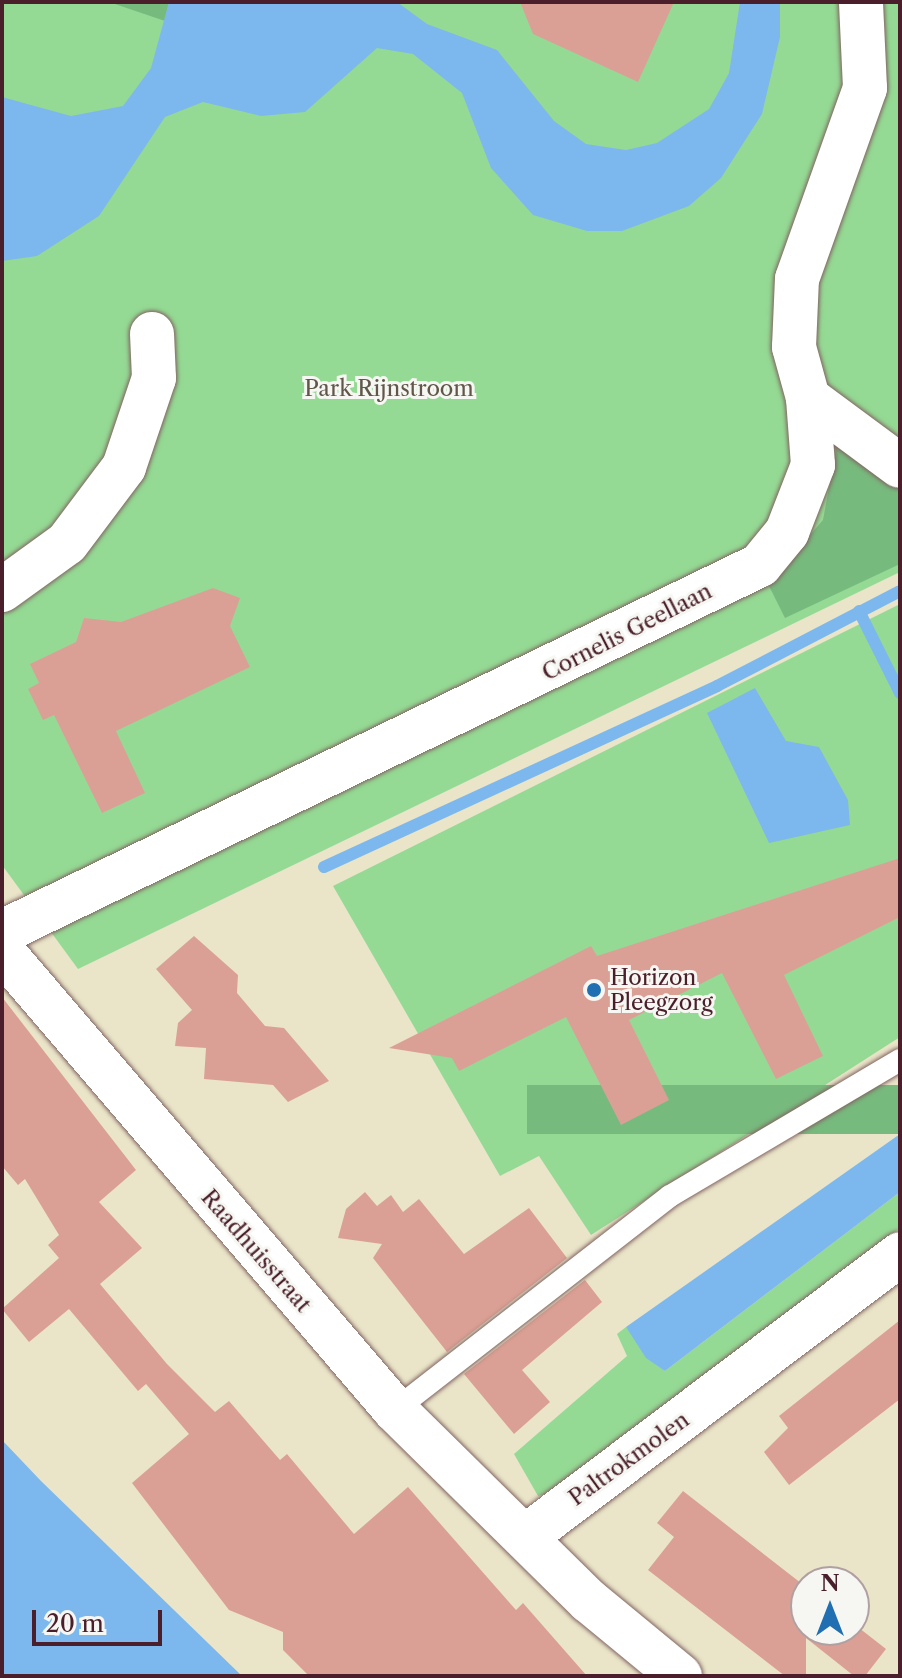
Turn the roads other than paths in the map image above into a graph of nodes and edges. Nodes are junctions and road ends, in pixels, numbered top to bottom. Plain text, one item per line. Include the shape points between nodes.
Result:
1 (861, 2) edge
2 (884, 48) edge
3 (152, 334) dead end
4 (808, 398) junction
5 (900, 466) edge
6 (2, 590) edge
7 (2, 932) edge
8 (2, 951) edge
9 (900, 1060) edge
10 (900, 1254) edge
11 (395, 1410) junction
12 (525, 1537) junction
13 (680, 1676) edge

1 - 2 street, Cornelis Geellaan
2 - 4 street, Cornelis Geellaan via 797,279 794,347
3 - 6 street via 154,378 124,467 67,543
4 - 5 street
4 - 7 street, Cornelis Geellaan via 813,465 787,532 760,565
8 - 11 street, Raadhuisstraat
9 - 11 lane via 670,1196
10 - 12 street, Paltrokmolen
11 - 12 street, Raadhuisstraat
12 - 13 street

